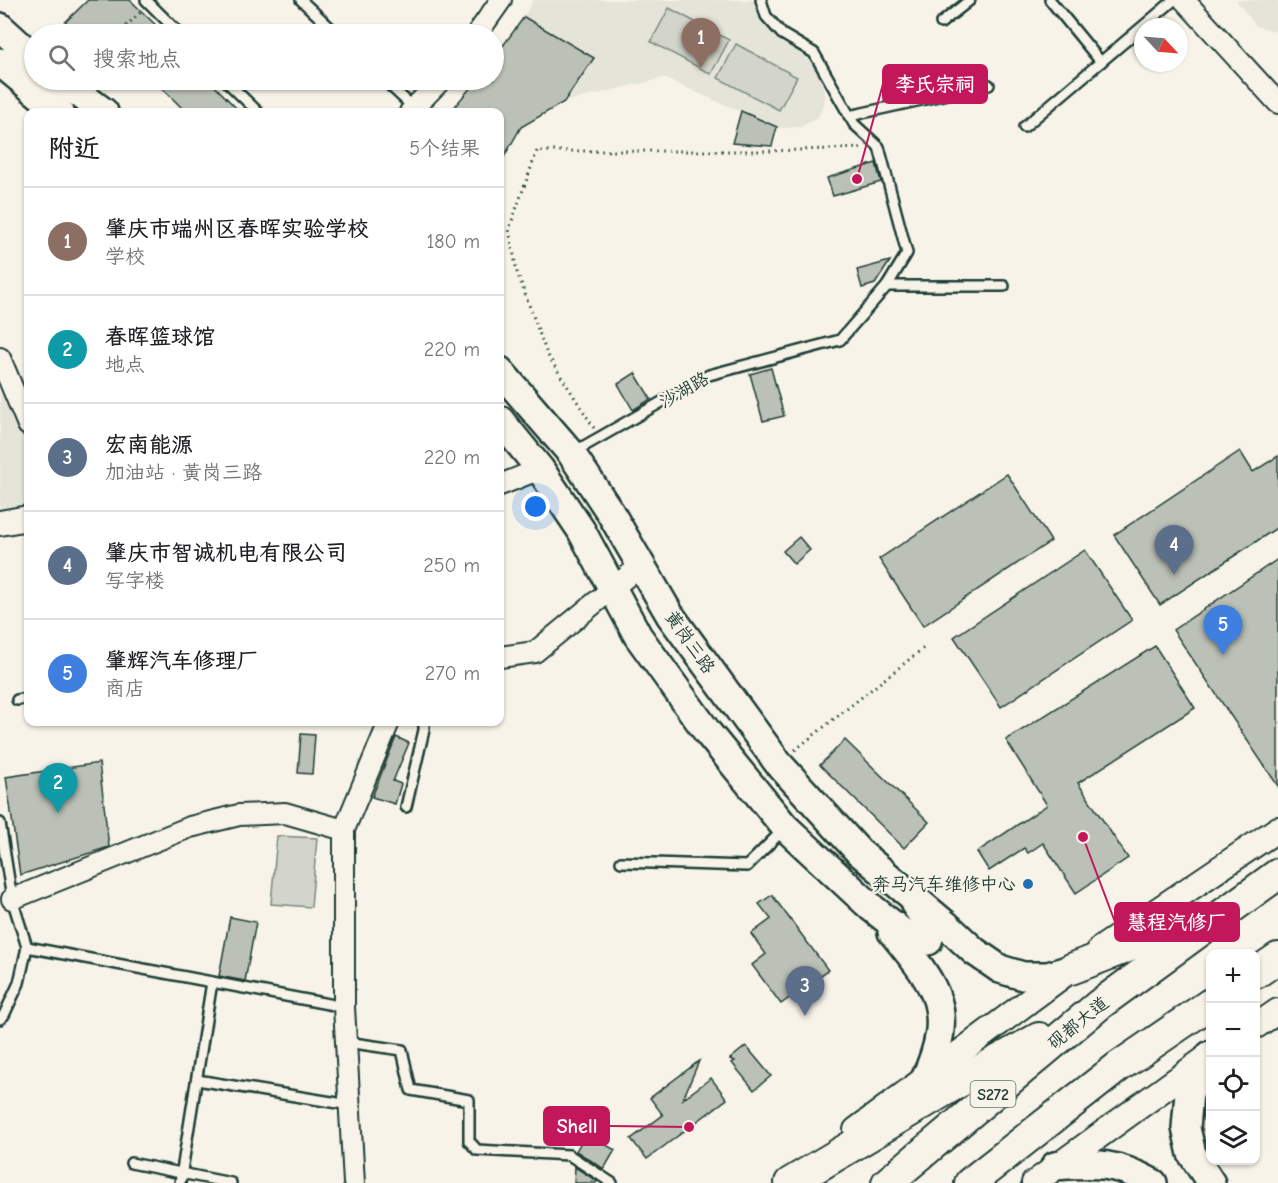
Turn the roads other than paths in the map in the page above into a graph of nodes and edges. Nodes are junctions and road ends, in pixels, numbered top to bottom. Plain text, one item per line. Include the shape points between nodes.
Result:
1 (301, 0) edge
2 (761, 0) edge
3 (970, 0) edge
4 (1050, 0) edge
5 (1174, 0) edge
6 (1184, 0) edge
7 (148, 2) edge
8 (497, 2) edge
9 (941, 23) dead end
10 (170, 24) edge
11 (326, 24) edge
12 (483, 24) edge
13 (0, 27) edge
14 (24, 49) edge
15 (0, 62) edge
16 (1101, 62) junction
17 (24, 82) edge
18 (989, 85) dead end
19 (34, 90) edge
20 (74, 90) edge
21 (235, 90) edge
22 (393, 90) edge
23 (431, 90) edge
24 (1278, 103) edge
25 (55, 108) edge
26 (99, 108) edge
27 (254, 108) edge
28 (410, 108) edge
29 (414, 108) edge
30 (849, 116) junction
31 (1024, 127) dead end
32 (887, 286) junction
33 (1004, 286) dead end
34 (0, 358) edge
35 (504, 376) edge
36 (22, 391) edge
37 (504, 425) edge
38 (571, 453) junction
39 (540, 470) junction
40 (504, 484) edge
41 (24, 519) edge
42 (0, 523) edge
43 (641, 565) junction
44 (612, 588) junction
45 (504, 656) edge
46 (24, 699) edge
47 (17, 700) dead end
48 (387, 726) edge
49 (424, 726) edge
50 (406, 807) dead end
51 (0, 823) edge
52 (785, 827) junction
53 (1278, 829) edge
54 (344, 830) junction
55 (621, 862) dead end
56 (1278, 874) edge
57 (907, 892) junction
58 (12, 898) junction
59 (1236, 905) junction
60 (872, 908) junction
61 (27, 947) junction
62 (1278, 958) edge
63 (1071, 969) junction
64 (1260, 970) edge
65 (212, 982) junction
66 (1100, 1004) junction
67 (344, 1007) junction
68 (1206, 1007) edge
69 (1278, 1011) edge
70 (0, 1019) edge
71 (1260, 1023) edge
72 (346, 1042) junction
73 (1207, 1057) edge
74 (1209, 1057) edge
75 (925, 1079) junction
76 (196, 1080) junction
77 (350, 1106) junction
78 (131, 1163) dead end
79 (1055, 1166) junction
80 (985, 1173) edge
81 (181, 1178) edge
82 (231, 1183) edge
83 (354, 1183) edge
84 (612, 1183) edge
85 (785, 1183) edge
86 (790, 1183) edge
87 (887, 1183) edge
88 (970, 1183) edge
89 (1034, 1183) edge
90 (1153, 1183) edge
91 (1211, 1183) edge

1 - 11 lane
2 - 30 lane via 766,16 782,34 814,53
3 - 9 lane
4 - 16 lane
5 - 16 lane
6 - 24 street
7 - 10 lane
8 - 12 street
13 - 14 main road
15 - 17 main road
16 - 31 lane
18 - 30 lane
19 - 25 main road
20 - 26 main road
21 - 27 lane
22 - 28 lane
23 - 29 street
30 - 32 lane via 879,147 906,253
32 - 33 lane
32 - 38 lane, 沙湖路 via 840,340 709,375
34 - 36 street
35 - 38 main road, 黄岗三路
37 - 39 main road
38 - 43 main road, 黄岗三路
39 - 40 street
39 - 44 main road via 581,530
41 - 42 street
43 - 44 street
43 - 57 main road, 黄岗三路 via 670,615 778,763 860,852
44 - 45 street via 535,652
44 - 52 main road via 638,636 708,733
46 - 47 lane
48 - 54 street
49 - 50 lane
51 - 58 lane
52 - 55 lane via 747,866
52 - 60 main road
53 - 63 street
54 - 58 street via 285,813 239,815 190,827
54 - 67 street
56 - 59 main road, 砚都大道 / S272
57 - 60 main road via 932,928 928,941 916,943
57 - 63 main road via 1000,969 1023,976 1048,976
58 - 61 lane
59 - 63 main road
59 - 66 main road, 砚都大道 / S272
60 - 75 main road via 918,964 938,996 939,1038
61 - 65 lane
61 - 70 lane via 19,983
62 - 64 main road
63 - 75 street
65 - 67 lane
65 - 76 lane
66 - 86 main road
66 - 87 main road, 砚都大道 / S272
67 - 72 street
68 - 80 main road via 1118,1067
69 - 71 street
72 - 77 street
72 - 84 lane via 402,1050 411,1090 468,1100 469,1141 477,1150 569,1155
73 - 79 street
74 - 91 main road via 1189,1093 1186,1128 1192,1154
75 - 85 street
76 - 77 lane
76 - 81 lane
77 - 83 street
78 - 81 lane
79 - 89 street
79 - 90 main road via 1098,1163 1131,1171
80 - 88 main road
81 - 82 lane

